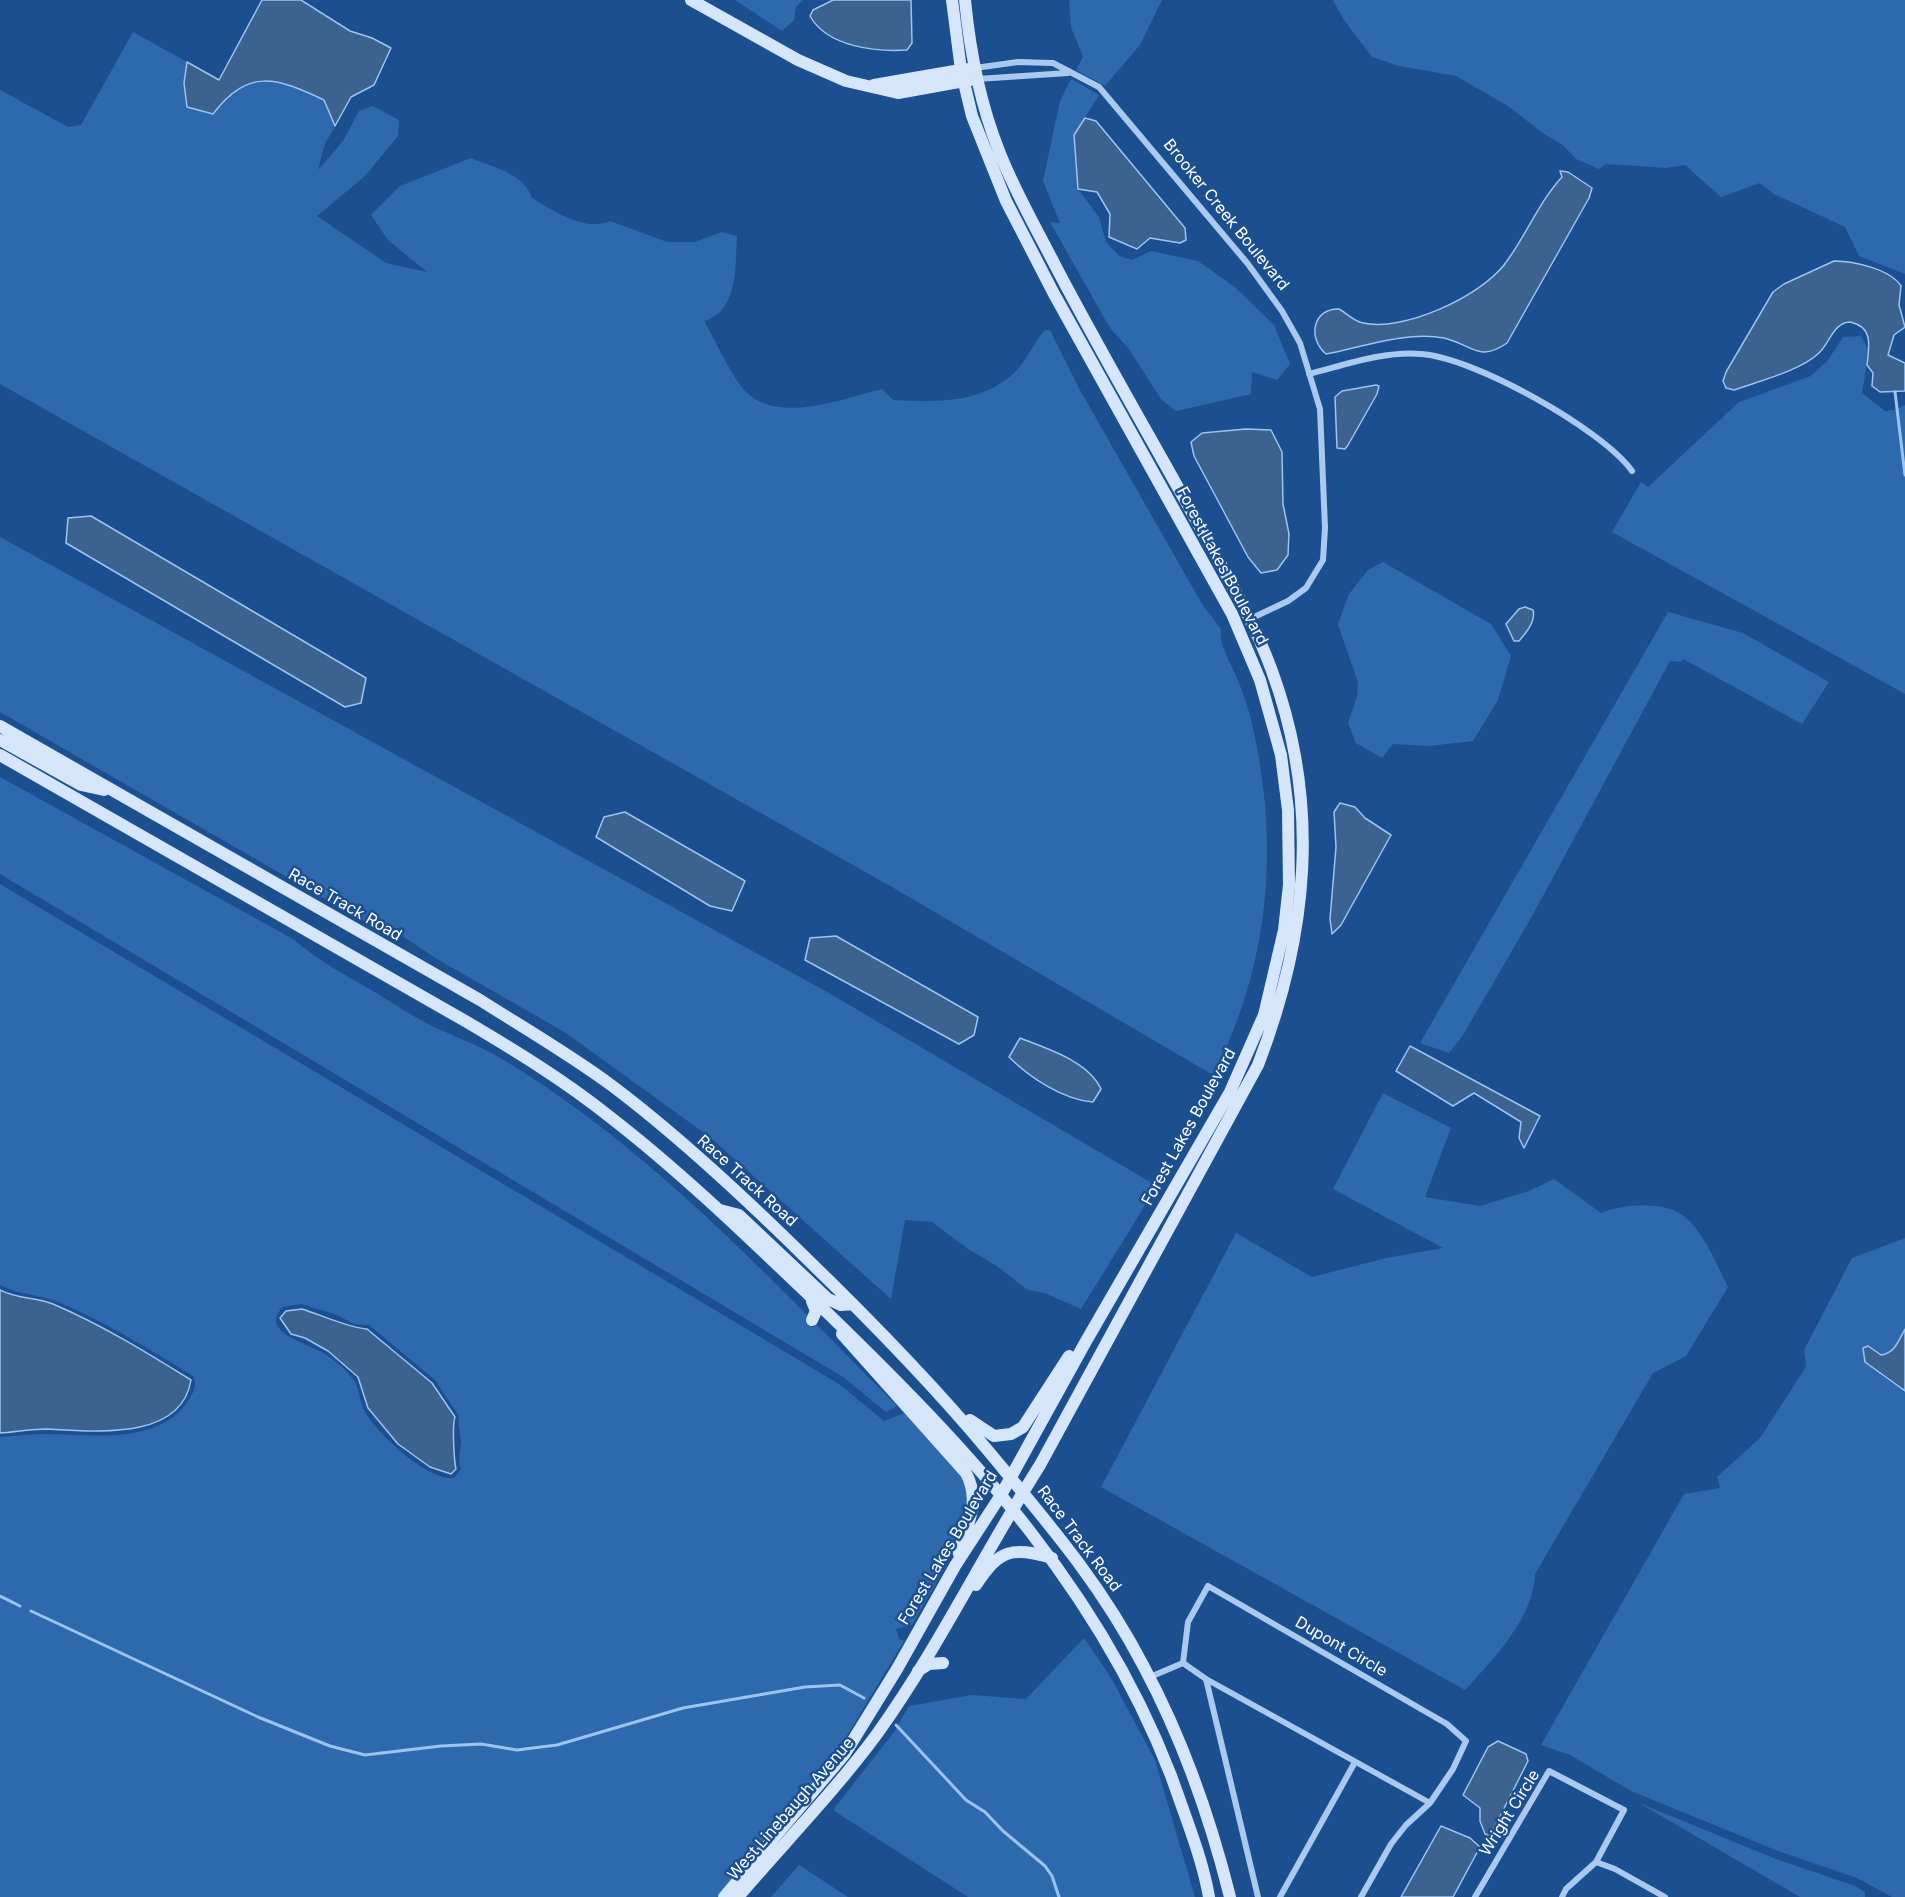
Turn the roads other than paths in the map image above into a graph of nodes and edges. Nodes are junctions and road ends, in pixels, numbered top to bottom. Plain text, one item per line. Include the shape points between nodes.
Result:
1 (692, 0) edge
2 (952, 0) edge
3 (965, 0) edge
4 (976, 73) junction
5 (1069, 73) junction
6 (962, 76) junction
7 (1309, 374) junction
8 (1632, 471) dead end
9 (1250, 619) junction
10 (0, 726) edge
11 (0, 740) edge
12 (0, 755) edge
13 (117, 793) junction
14 (719, 1210) junction
15 (1160, 1215) junction
16 (808, 1294) junction
17 (853, 1304) junction
18 (812, 1320) dead end
19 (837, 1322) junction
20 (952, 1407) junction
21 (1010, 1476) junction
22 (1024, 1491) junction
23 (1001, 1495) junction
24 (1012, 1506) junction
25 (1052, 1558) junction
26 (955, 1566) junction
27 (907, 1637) junction
28 (935, 1641) junction
29 (943, 1663) dead end
30 (1183, 1663) junction
31 (914, 1674) junction
32 (1150, 1677) junction
33 (1206, 1679) junction
34 (870, 1743) junction
35 (1355, 1762) junction
36 (1430, 1803) junction
37 (1596, 1862) junction
38 (724, 1897) edge
39 (738, 1897) edge
40 (1209, 1897) edge
41 (1230, 1897) edge
42 (1258, 1897) edge
43 (1280, 1897) edge
44 (1361, 1897) edge
45 (1475, 1897) edge
46 (1562, 1897) edge
47 (1665, 1897) edge

1 - 6 main road, Brooker Creek Boulevard via 798,60 846,81 873,85
2 - 6 main road, Forest Lakes Boulevard
3 - 4 main road, Forest Lakes Boulevard
4 - 5 street, Brooker Creek Boulevard
4 - 5 street, Brooker Creek Boulevard via 1018,62 1053,63
4 - 6 main road, Brooker Creek Boulevard
4 - 9 main road, Forest Lakes Boulevard via 999,153 1017,191
5 - 7 street, Brooker Creek Boulevard via 1099,87 1248,264 1287,319
6 - 15 main road, Forest Lakes Boulevard via 987,159 1006,201 1232,614 1260,680 1281,755 1290,851 1284,930 1276,971 1245,1061
7 - 8 street via 1372,358 1419,353 1448,357 1481,369 1601,439
7 - 9 street, Brooker Creek Boulevard via 1320,409 1323,560 1306,588
9 - 22 main road, Forest Lakes Boulevard via 1273,673 1285,715 1302,809 1302,888 1289,974 1276,1019 1243,1096
10 - 13 main road, Race Track Road
11 - 13 main road via 81,785
12 - 14 main road, Race Track Road via 511,1048 610,1117
13 - 17 main road, Race Track Road via 480,1000 579,1062 651,1117
14 - 16 main road, Race Track Road
14 - 17 main road via 740,1215 828,1299 841,1305
15 - 20 main road via 1146,1229 1023,1426 1011,1434 994,1436
15 - 21 main road, Forest Lakes Boulevard
16 - 18 main road via 816,1311
16 - 19 main road, Race Track Road
17 - 20 main road, Race Track Road
19 - 23 main road, Race Track Road
19 - 26 main road via 852,1348 963,1467 969,1479 973,1511
20 - 21 main road, Race Track Road
21 - 22 main road, Race Track Road
21 - 23 main road, Forest Lakes Boulevard
22 - 24 main road, Forest Lakes Boulevard
22 - 32 main road, Race Track Road via 1103,1596
23 - 24 main road, Race Track Road
23 - 26 main road, Forest Lakes Boulevard
24 - 25 main road, Race Track Road
24 - 28 main road, Forest Lakes Boulevard
25 - 28 main road via 1021,1551 994,1561 954,1621
25 - 40 main road, Race Track Road via 1110,1645 1153,1730 1170,1769
26 - 27 main road, Forest Lakes Boulevard via 923,1623
27 - 34 main road via 912,1657 878,1717
27 - 38 main road, Forest Lakes Boulevard via 844,1755
28 - 31 main road, Forest Lakes Boulevard
29 - 31 main road via 929,1664
30 - 32 street
30 - 33 street
30 - 36 street, Dupont Circle via 1188,1622 1208,1586 1447,1724 1466,1741
31 - 34 main road, Forest Lakes Boulevard
32 - 41 main road, Race Track Road via 1202,1797
33 - 35 street
33 - 42 street
34 - 39 main road, West Linebaugh Avenue
35 - 36 street
35 - 43 street
36 - 44 street, Dupont Circle via 1391,1844
37 - 45 street, Wright Circle via 1624,1810 1549,1771
37 - 46 street, Wright Circle
37 - 47 street

